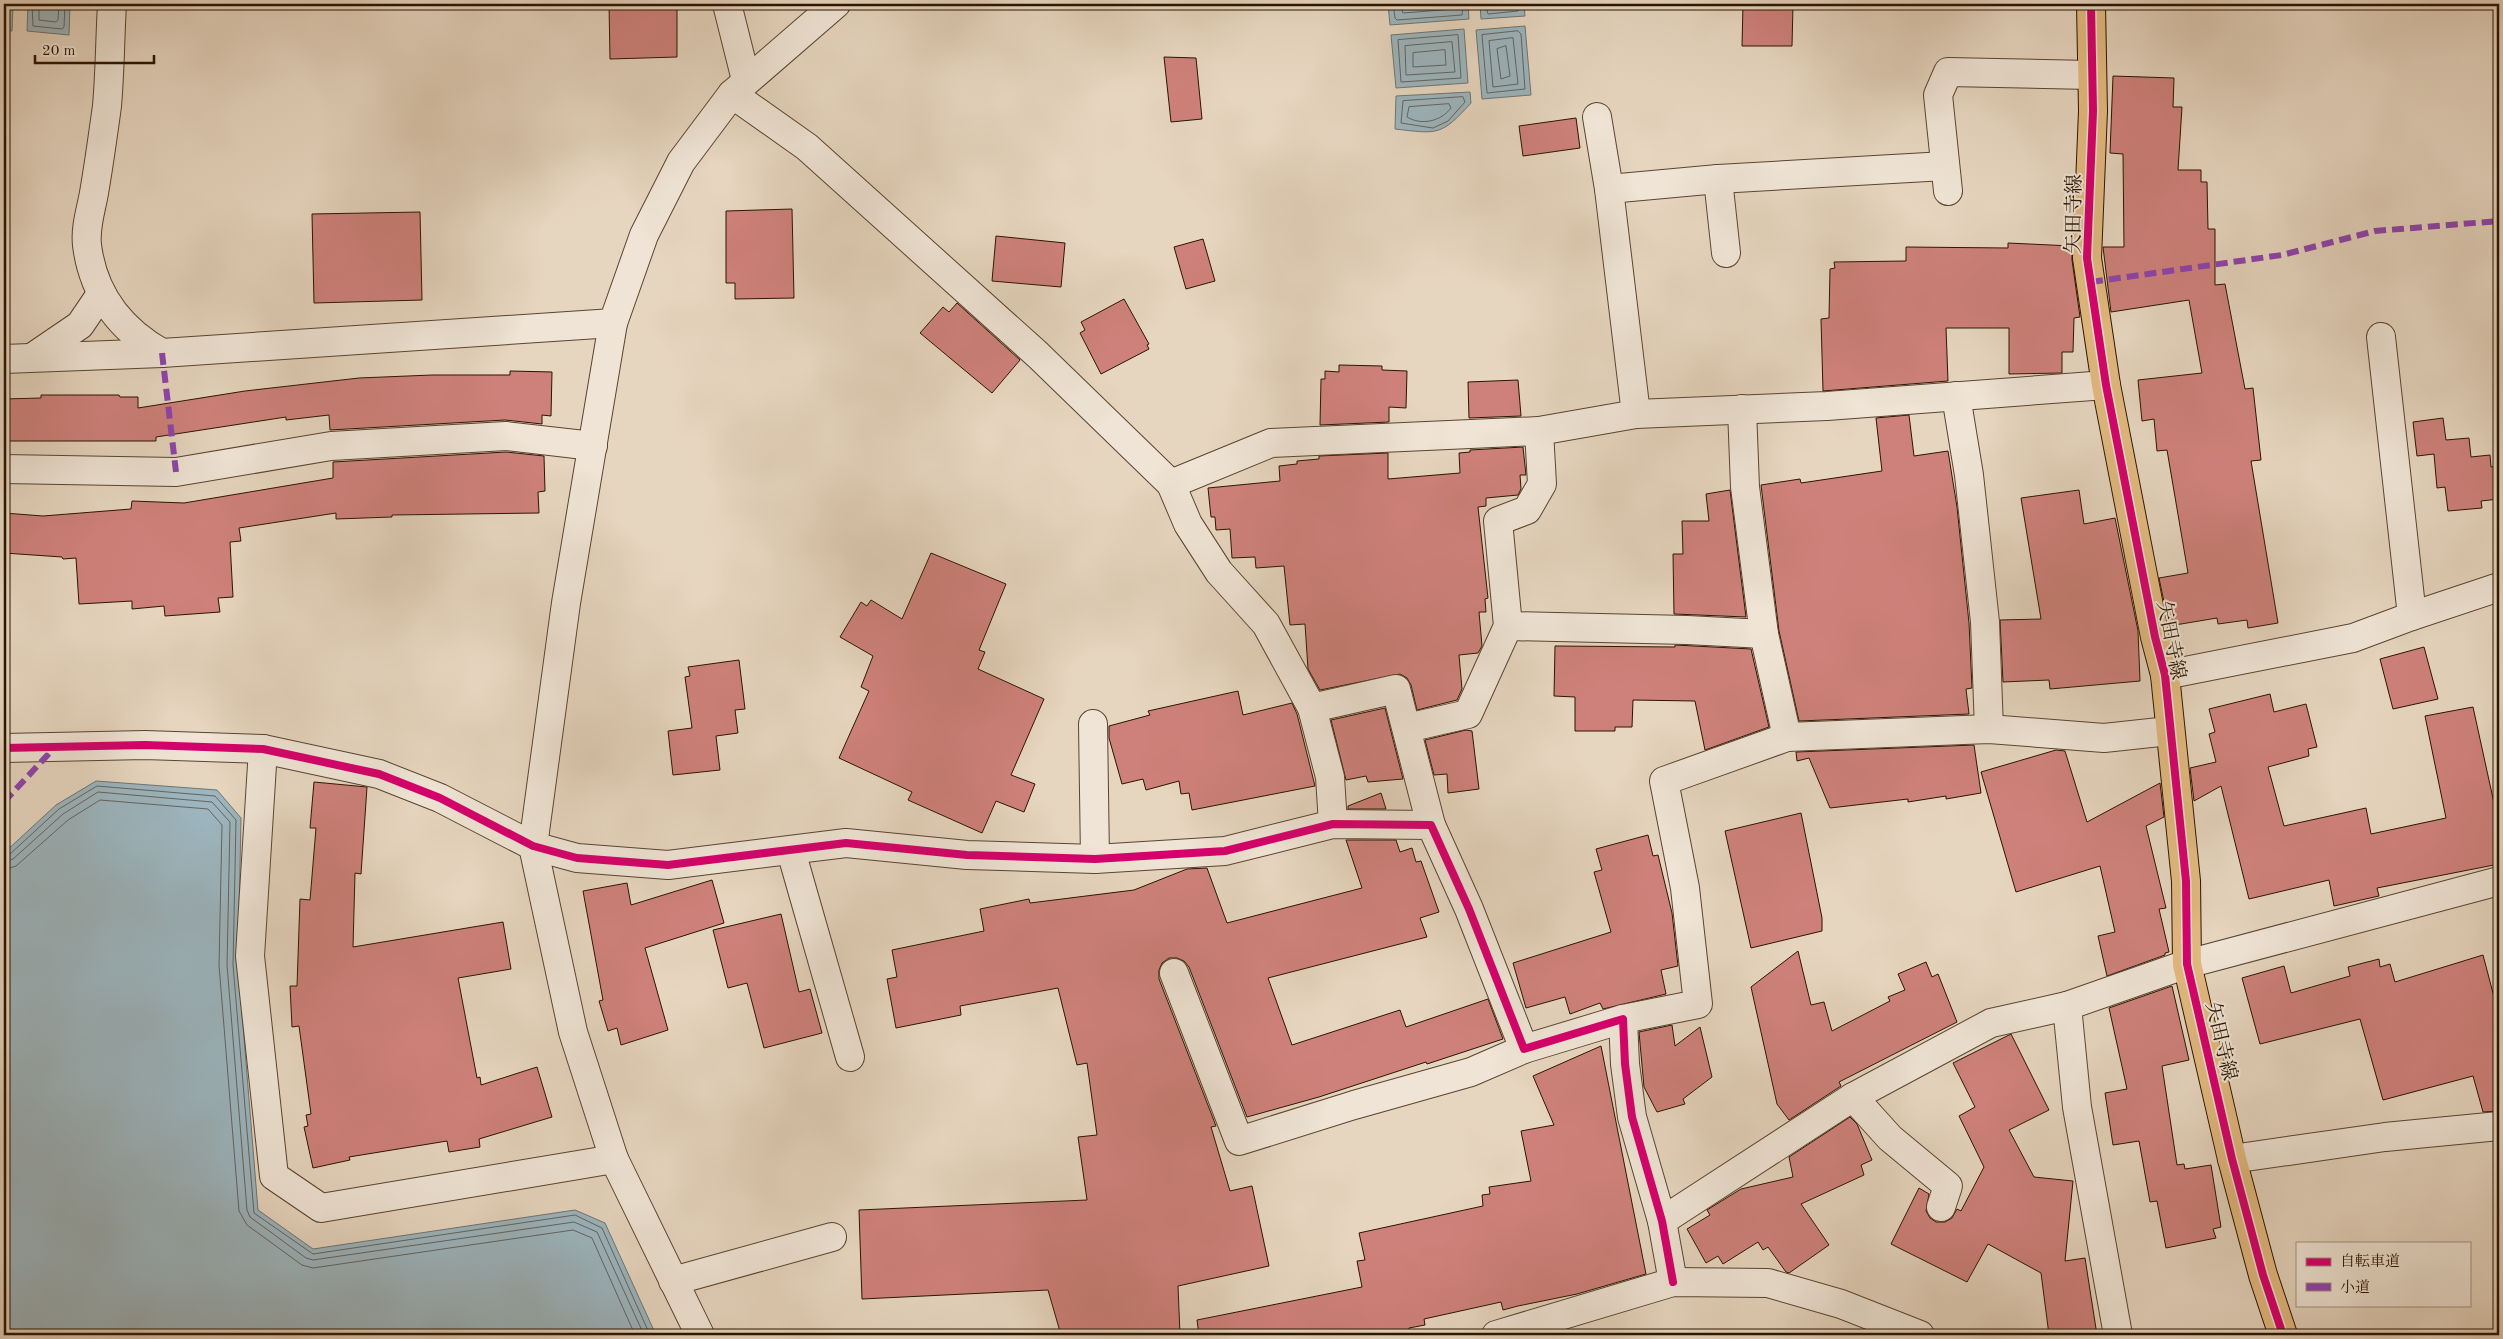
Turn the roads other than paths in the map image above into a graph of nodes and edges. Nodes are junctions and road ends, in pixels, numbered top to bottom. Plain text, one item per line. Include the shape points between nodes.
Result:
1 (112, 4) edge
2 (727, 4) edge
3 (836, 4) edge
4 (2091, 4) edge
5 (2091, 75) junction
6 (739, 87) junction
7 (1597, 117) dead end
8 (1718, 179) junction
9 (1609, 189) junction
10 (1726, 252) dead end
11 (101, 294) junction
12 (613, 323) junction
13 (2381, 337) dead end
14 (162, 353) junction
15 (33, 357) junction
16 (4, 359) edge
17 (2106, 385) junction
18 (1956, 396) junction
19 (1742, 409) junction
20 (1636, 414) junction
21 (1539, 431) junction
22 (592, 446) junction
23 (4, 469) edge
24 (1171, 484) junction
25 (2499, 587) edge
26 (2412, 616) junction
27 (1508, 626) junction
28 (1764, 634) junction
29 (2165, 675) junction
30 (1312, 708) junction
31 (1093, 724) dead end
32 (1407, 728) junction
33 (1989, 729) junction
34 (2169, 730) junction
35 (1787, 737) junction
36 (4, 748) edge
37 (263, 749) junction
38 (1333, 824) junction
39 (1430, 825) junction
40 (533, 846) junction
41 (791, 851) junction
42 (1095, 859) junction
43 (2499, 881) edge
44 (2188, 964) junction
45 (1174, 973) dead end
46 (2067, 1006) junction
47 (1623, 1019) junction
48 (1524, 1049) junction
49 (850, 1057) dead end
50 (1853, 1098) junction
51 (2499, 1126) edge
52 (614, 1159) junction
53 (2232, 1159) junction
54 (1941, 1207) dead end
55 (1662, 1221) junction
56 (832, 1237) dead end
57 (673, 1281) junction
58 (1673, 1282) junction
59 (700, 1335) edge
60 (1496, 1335) edge
61 (1920, 1335) edge
62 (2118, 1335) edge
63 (2283, 1335) edge

1 - 11 street via 107,105 88,218 87,244
2 - 6 street
3 - 6 street
4 - 5 main road, 矢田寺線
5 - 8 street via 1948,72 1938,95 1947,178
5 - 17 main road, 矢田寺線 via 2093,112 2087,258
6 - 12 street via 681,162 644,235
6 - 24 street via 1038,355
7 - 9 street
8 - 9 street
8 - 10 street
9 - 20 street
11 - 14 street via 127,328
11 - 15 street via 80,325
12 - 14 street
12 - 22 street
13 - 26 street
14 - 15 street
15 - 16 street
17 - 18 street
17 - 29 main road, 矢田寺線
18 - 19 street
18 - 33 street via 1969,475 1985,622
19 - 20 street
19 - 28 street via 1745,487
20 - 21 street
21 - 24 street via 1271,443
21 - 27 street via 1542,484 1527,510 1498,521
22 - 23 street via 506,436 331,446 176,472
22 - 40 street via 566,603
24 - 30 street via 1188,524 1219,572 1266,624
25 - 26 street
26 - 29 street via 2353,638
27 - 28 street
27 - 32 street via 1468,714
28 - 35 street
29 - 34 main road, 矢田寺線
30 - 32 street via 1396,689
30 - 38 street via 1330,777
31 - 42 street
32 - 39 street
33 - 34 street via 2104,738
33 - 35 street
34 - 44 main road, 矢田寺線 via 2186,881
35 - 47 street via 1664,781 1685,888 1698,1004
36 - 37 street via 144,745
37 - 40 street via 379,774 440,798
37 - 52 street via 250,956 274,1176 321,1208
38 - 39 street
38 - 42 street via 1224,851
39 - 48 street via 1469,909
40 - 41 street via 577,858 668,865
40 - 52 street via 573,1032
41 - 42 street via 846,843 967,855
41 - 49 street
43 - 44 street
44 - 46 street
44 - 53 main road, 矢田寺線
45 - 48 street via 1239,1141 1470,1072
46 - 50 street via 1992,1024
46 - 62 street via 2077,1107
47 - 48 street
47 - 55 street via 1632,1117
50 - 54 street via 1890,1138 1948,1186
50 - 55 street
51 - 53 street via 2385,1137
52 - 57 street
53 - 63 main road, 矢田寺線 via 2263,1275
55 - 58 street
56 - 57 street
57 - 59 street
58 - 60 street
58 - 61 street via 1768,1283 1841,1304

